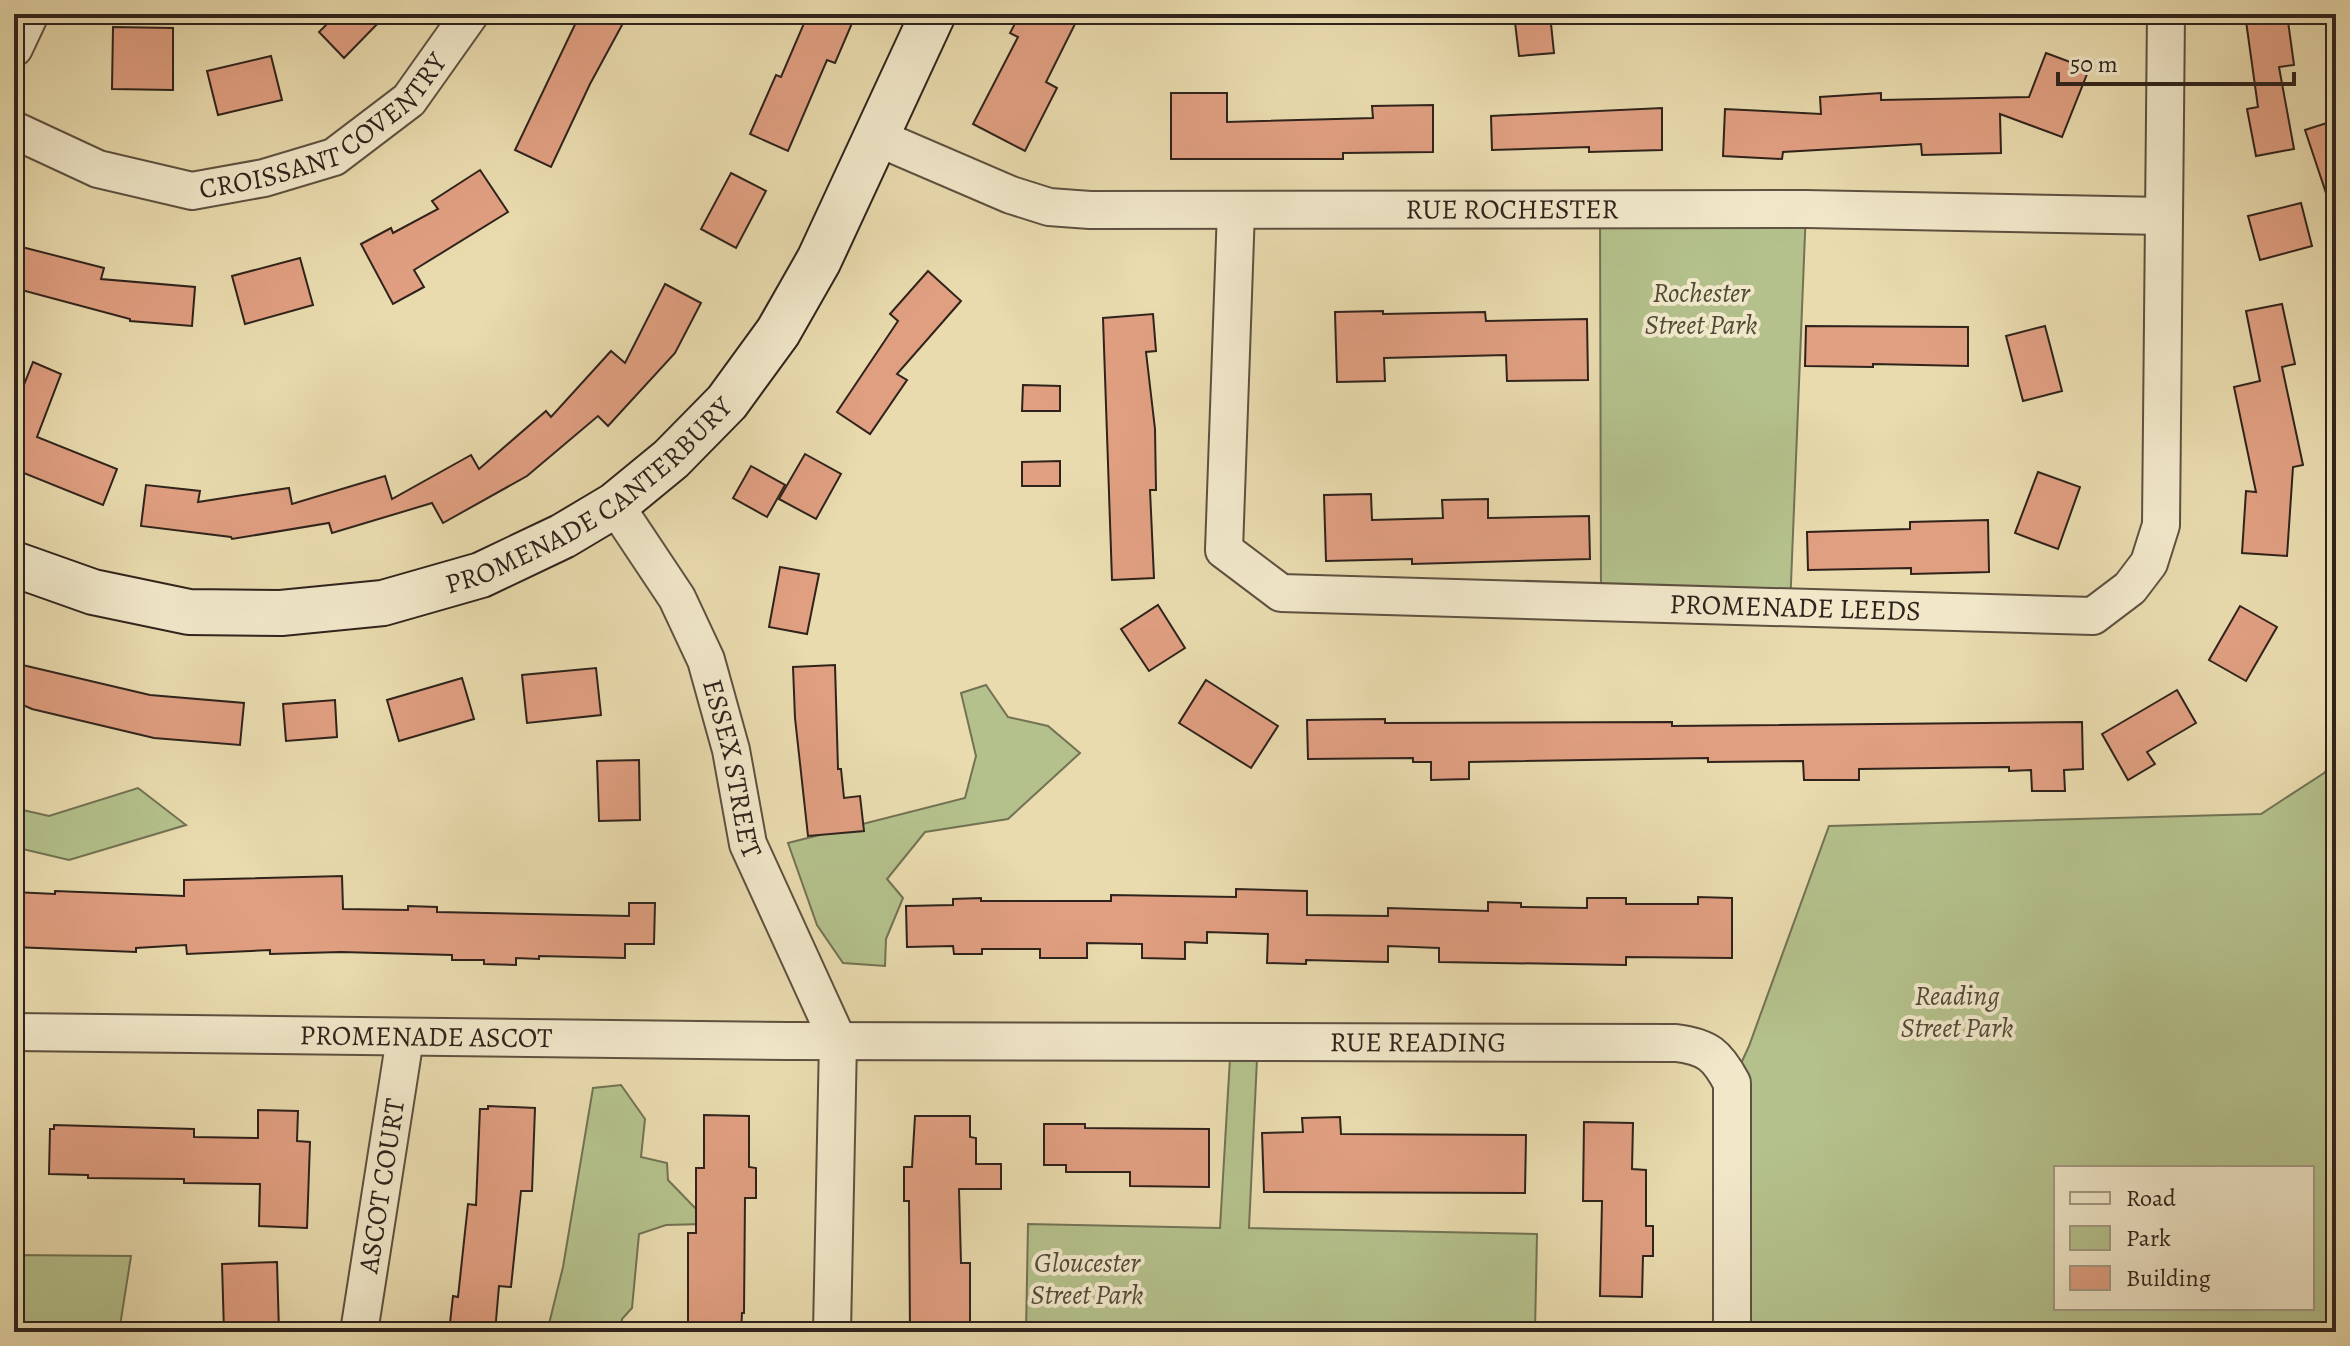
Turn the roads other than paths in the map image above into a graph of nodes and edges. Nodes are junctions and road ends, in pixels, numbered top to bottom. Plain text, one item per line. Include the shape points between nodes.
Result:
1 (30, 14) edge
2 (470, 14) edge
3 (933, 14) edge
4 (2166, 14) edge
5 (14, 48) edge
6 (14, 130) edge
7 (876, 137) junction
8 (1236, 210) junction
9 (2164, 216) junction
10 (615, 505) junction
11 (14, 564) edge
12 (14, 1032) edge
13 (405, 1038) junction
14 (838, 1041) junction
15 (359, 1332) edge
16 (832, 1332) edge
17 (1732, 1332) edge

1 - 5 street
2 - 6 street, CROISSANT COVENTRY via 409,100 334,157 264,178 192,191 98,169
3 - 7 street, PROMENADE CANTERBURY
4 - 9 street, PROMENADE LEEDS
7 - 8 street, RUE ROCHESTER via 1049,207
7 - 10 street, PROMENADE CANTERBURY via 819,260 778,332 727,402 671,459
8 - 9 street, RUE ROCHESTER via 1806,209
8 - 9 street, PROMENADE LEEDS via 1224,550 1281,593 2093,616 2130,588 2149,563 2161,525
10 - 11 street, PROMENADE CANTERBURY via 481,575 383,603 325,609 189,612 93,592
10 - 14 street, ESSEX STREET via 677,598 706,660 731,750 748,844
12 - 13 street, PROMENADE ASCOT
13 - 14 street, PROMENADE ASCOT
13 - 15 street, ASCOT COURT
14 - 16 street
14 - 17 street, RUE READING via 1700,1046 1721,1061 1732,1083

